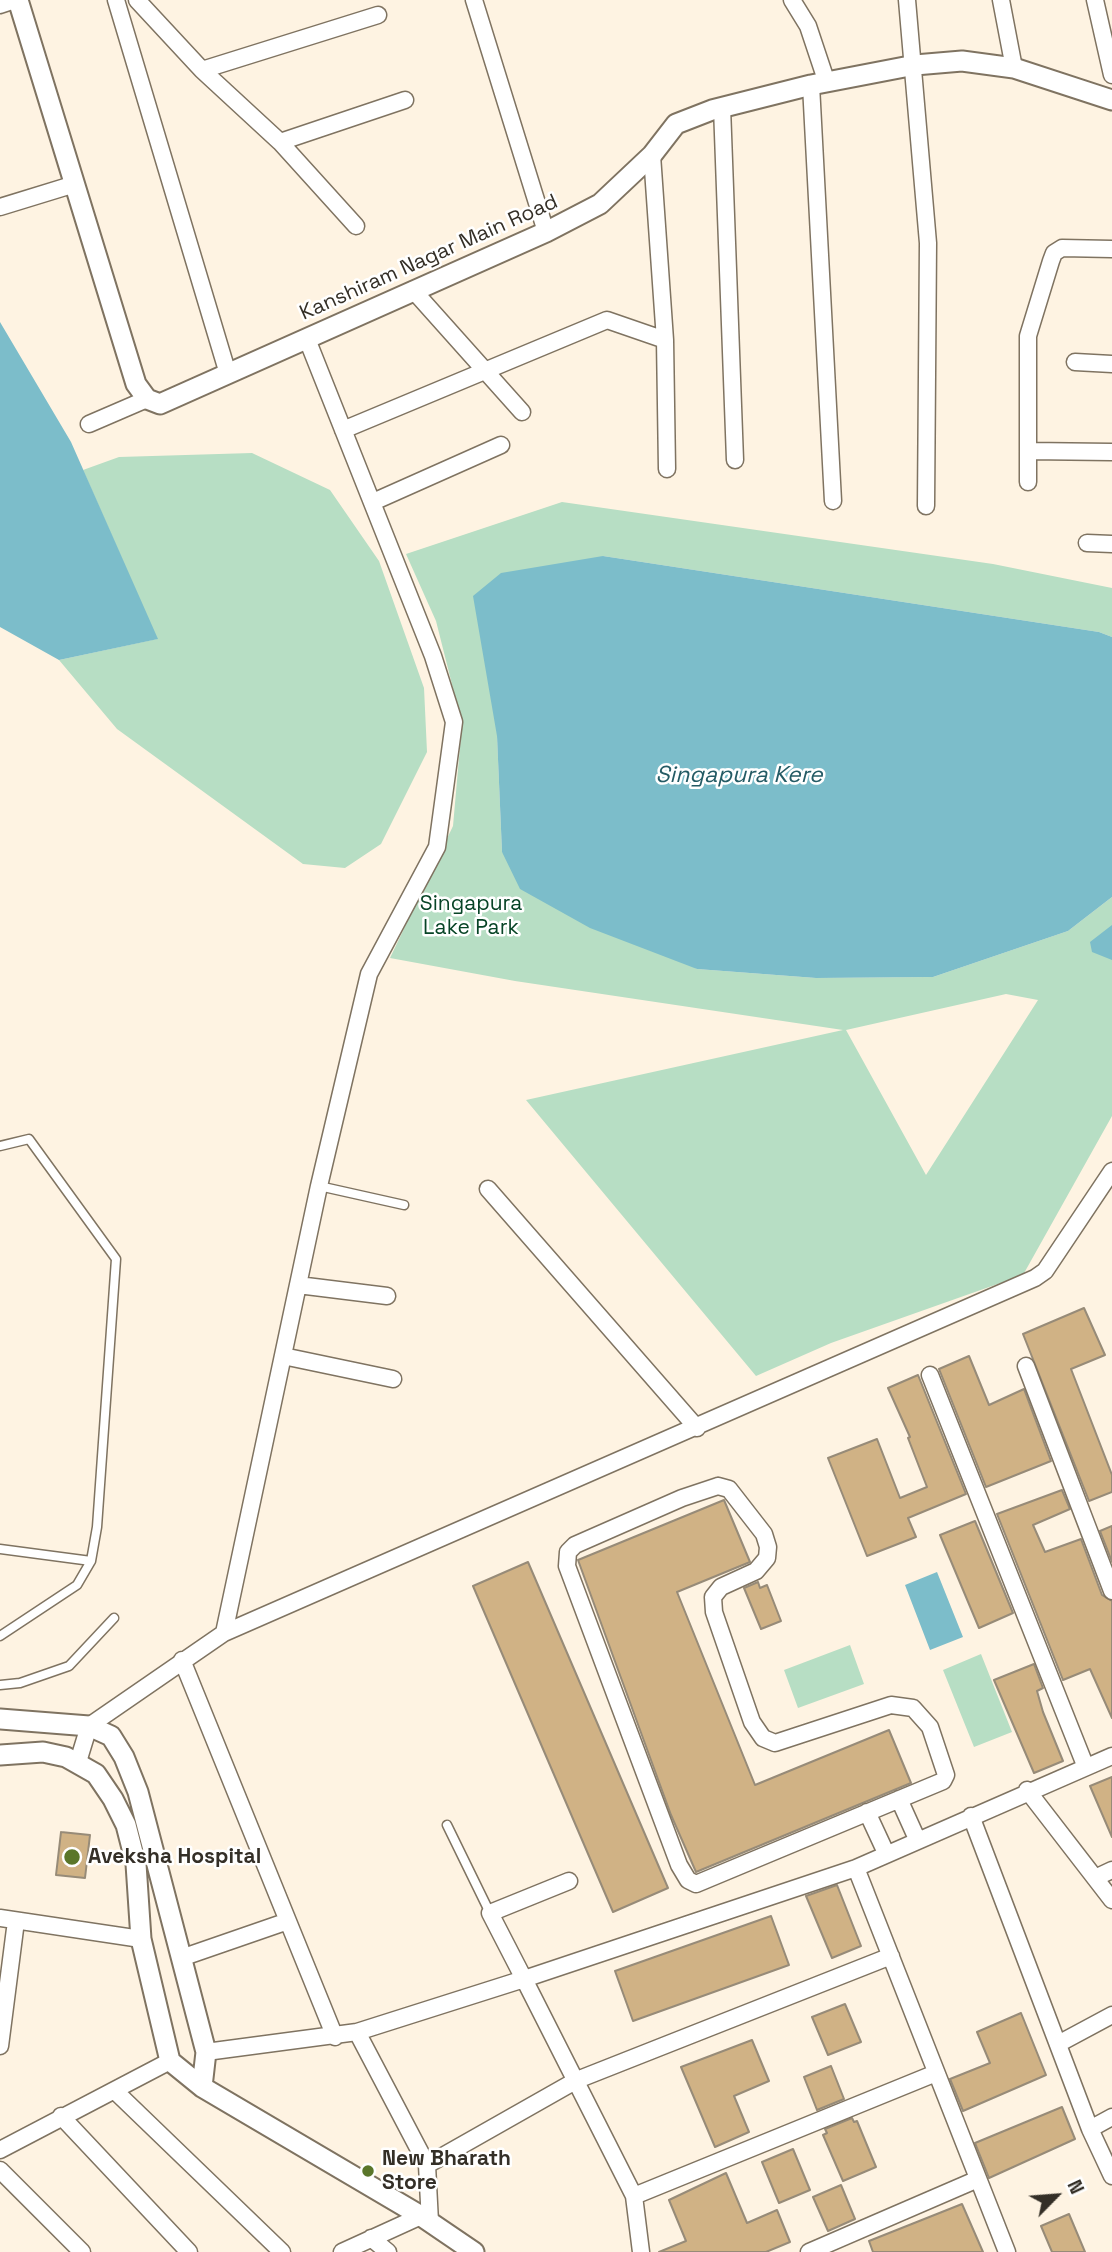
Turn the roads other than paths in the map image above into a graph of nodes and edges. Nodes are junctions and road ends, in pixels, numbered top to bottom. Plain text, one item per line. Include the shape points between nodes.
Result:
1 (16, 0) edge
2 (116, 0) edge
3 (137, 0) edge
4 (474, 0) edge
5 (792, 0) edge
6 (907, 0) edge
7 (1001, 0) edge
8 (1095, 0) edge
9 (0, 5) edge
10 (378, 15) dead end
11 (915, 65) junction
12 (1014, 68) junction
13 (202, 70) junction
14 (1112, 75) edge
15 (819, 84) junction
16 (405, 100) dead end
17 (1112, 100) edge
18 (722, 107) junction
19 (280, 142) junction
20 (652, 155) junction
21 (75, 184) junction
22 (0, 207) edge
23 (356, 226) dead end
24 (546, 232) junction
25 (1112, 249) edge
26 (413, 289) junction
27 (307, 339) junction
28 (664, 340) junction
29 (1075, 362) dead end
30 (1112, 364) edge
31 (487, 372) junction
32 (228, 374) junction
33 (147, 399) junction
34 (522, 412) dead end
35 (89, 424) dead end
36 (343, 430) junction
37 (501, 445) dead end
38 (1028, 451) junction
39 (1112, 452) edge
40 (735, 460) dead end
41 (667, 469) dead end
42 (1028, 482) dead end
43 (833, 501) dead end
44 (373, 502) junction
45 (926, 506) dead end
46 (1087, 543) dead end
47 (1112, 544) edge
48 (0, 1146) edge
49 (1112, 1171) edge
50 (319, 1186) junction
51 (488, 1189) dead end
52 (404, 1205) dead end
53 (298, 1284) junction
54 (387, 1296) dead end
55 (283, 1356) junction
56 (1026, 1366) dead end
57 (930, 1375) dead end
58 (393, 1379) dead end
59 (698, 1428) junction
60 (0, 1549) edge
61 (91, 1561) junction
62 (1112, 1591) edge
63 (114, 1618) dead end
64 (224, 1633) junction
65 (0, 1636) edge
66 (182, 1660) junction
67 (0, 1685) edge
68 (0, 1719) edge
69 (89, 1726) junction
70 (0, 1755) edge
71 (1112, 1756) edge
72 (78, 1762) junction
73 (1085, 1765) junction
74 (1027, 1790) junction
75 (899, 1799) junction
76 (867, 1812) junction
77 (971, 1816) junction
78 (447, 1825) dead end
79 (917, 1839) junction
80 (886, 1853) junction
81 (856, 1868) junction
82 (1112, 1870) edge
83 (1095, 1878) junction
84 (569, 1881) dead end
85 (1112, 1900) edge
86 (490, 1913) junction
87 (8, 1920) edge
88 (288, 1921) junction
89 (141, 1939) junction
90 (891, 1956) junction
91 (181, 1958) junction
92 (524, 1979) junction
93 (1112, 2015) edge
94 (357, 2032) junction
95 (335, 2037) junction
96 (1058, 2044) junction
97 (0, 2049) edge
98 (206, 2052) junction
99 (170, 2061) junction
100 (936, 2073) junction
101 (577, 2080) junction
102 (202, 2087) junction
103 (115, 2091) junction
104 (61, 2116) junction
105 (1112, 2118) edge
106 (1090, 2129) junction
107 (0, 2150) edge
108 (428, 2165) junction
109 (0, 2170) edge
110 (1112, 2176) edge
111 (978, 2179) junction
112 (634, 2196) junction
113 (426, 2219) junction
114 (371, 2238) junction
115 (82, 2252) edge
116 (189, 2252) edge
117 (282, 2252) edge
118 (342, 2252) edge
119 (388, 2252) edge
120 (474, 2252) edge
121 (641, 2252) edge
122 (809, 2252) edge
123 (1007, 2252) edge

1 - 9 street
1 - 21 street
2 - 32 street
3 - 13 street
4 - 24 street
5 - 15 street via 808,26
6 - 11 street
7 - 12 street
8 - 14 street
10 - 13 street
11 - 12 street, Kanshiram Nagar Main Road via 962,61
11 - 15 street, Kanshiram Nagar Main Road
11 - 45 street via 928,243
12 - 17 street, Kanshiram Nagar Main Road
13 - 19 street
15 - 18 street, Kanshiram Nagar Main Road
15 - 43 street
16 - 19 street
18 - 20 street, Kanshiram Nagar Main Road via 676,124
18 - 40 street
19 - 23 street
20 - 24 street, Kanshiram Nagar Main Road via 600,204
20 - 28 street
21 - 22 street
21 - 33 street via 136,384
24 - 26 street, Kanshiram Nagar Main Road
25 - 38 street via 1062,248 1054,253 1028,336
26 - 27 street, Kanshiram Nagar Main Road
26 - 31 street
27 - 32 street, Kanshiram Nagar Main Road
27 - 36 street
28 - 31 street via 607,320
28 - 41 street
29 - 30 street
31 - 34 street
31 - 36 street
32 - 33 street, Kanshiram Nagar Main Road via 160,404
33 - 35 street
36 - 44 street
37 - 44 street
38 - 39 street
38 - 42 street
44 - 50 street via 454,722 437,847 369,974
46 - 47 street
48 - 61 lane via 29,1139 116,1259
49 - 59 street via 1041,1275
50 - 52 lane
50 - 53 street
51 - 59 street
53 - 54 street
53 - 55 street
55 - 58 street
55 - 64 street
56 - 62 street
57 - 73 street
59 - 64 street
60 - 61 lane
61 - 65 lane via 77,1585
63 - 67 lane via 69,1666
64 - 66 street
66 - 69 street
66 - 88 street
68 - 69 street
69 - 72 street
69 - 91 street via 111,1736 129,1768
70 - 72 street via 43,1752
71 - 73 street
72 - 89 street via 96,1774 126,1825 136,1864
73 - 74 street
74 - 77 street
74 - 83 street
75 - 76 street
75 - 76 street via 943,1781 946,1775 930,1727 913,1708 891,1705 775,1743 763,1738 752,1722 714,1612 713,1597 720,1587 756,1571 767,1558 768,1547 764,1534 729,1489 718,1486 682,1498 568,1552 567,1566 688,1880 696,1884 708,1880
75 - 79 street
76 - 80 street
77 - 79 street
77 - 96 street
78 - 86 lane
79 - 80 street
80 - 81 street
81 - 90 street
81 - 92 street
82 - 83 street
83 - 85 street
84 - 86 street
86 - 92 street
87 - 89 street
87 - 97 street
88 - 91 street
88 - 95 street
89 - 99 street
90 - 100 street
90 - 101 street
91 - 98 street
92 - 94 street
92 - 101 street
93 - 96 street
94 - 95 street
94 - 108 street
95 - 98 street
96 - 106 street
98 - 102 street
99 - 102 street
99 - 103 street
100 - 111 street
100 - 112 street
101 - 108 street
101 - 112 street
102 - 113 street
103 - 104 street
103 - 117 street
104 - 107 street
104 - 116 street
105 - 106 street
106 - 110 street
108 - 113 street
109 - 115 street
111 - 122 street
111 - 123 street
112 - 121 street
113 - 114 street
113 - 120 street
114 - 118 street
114 - 119 street

